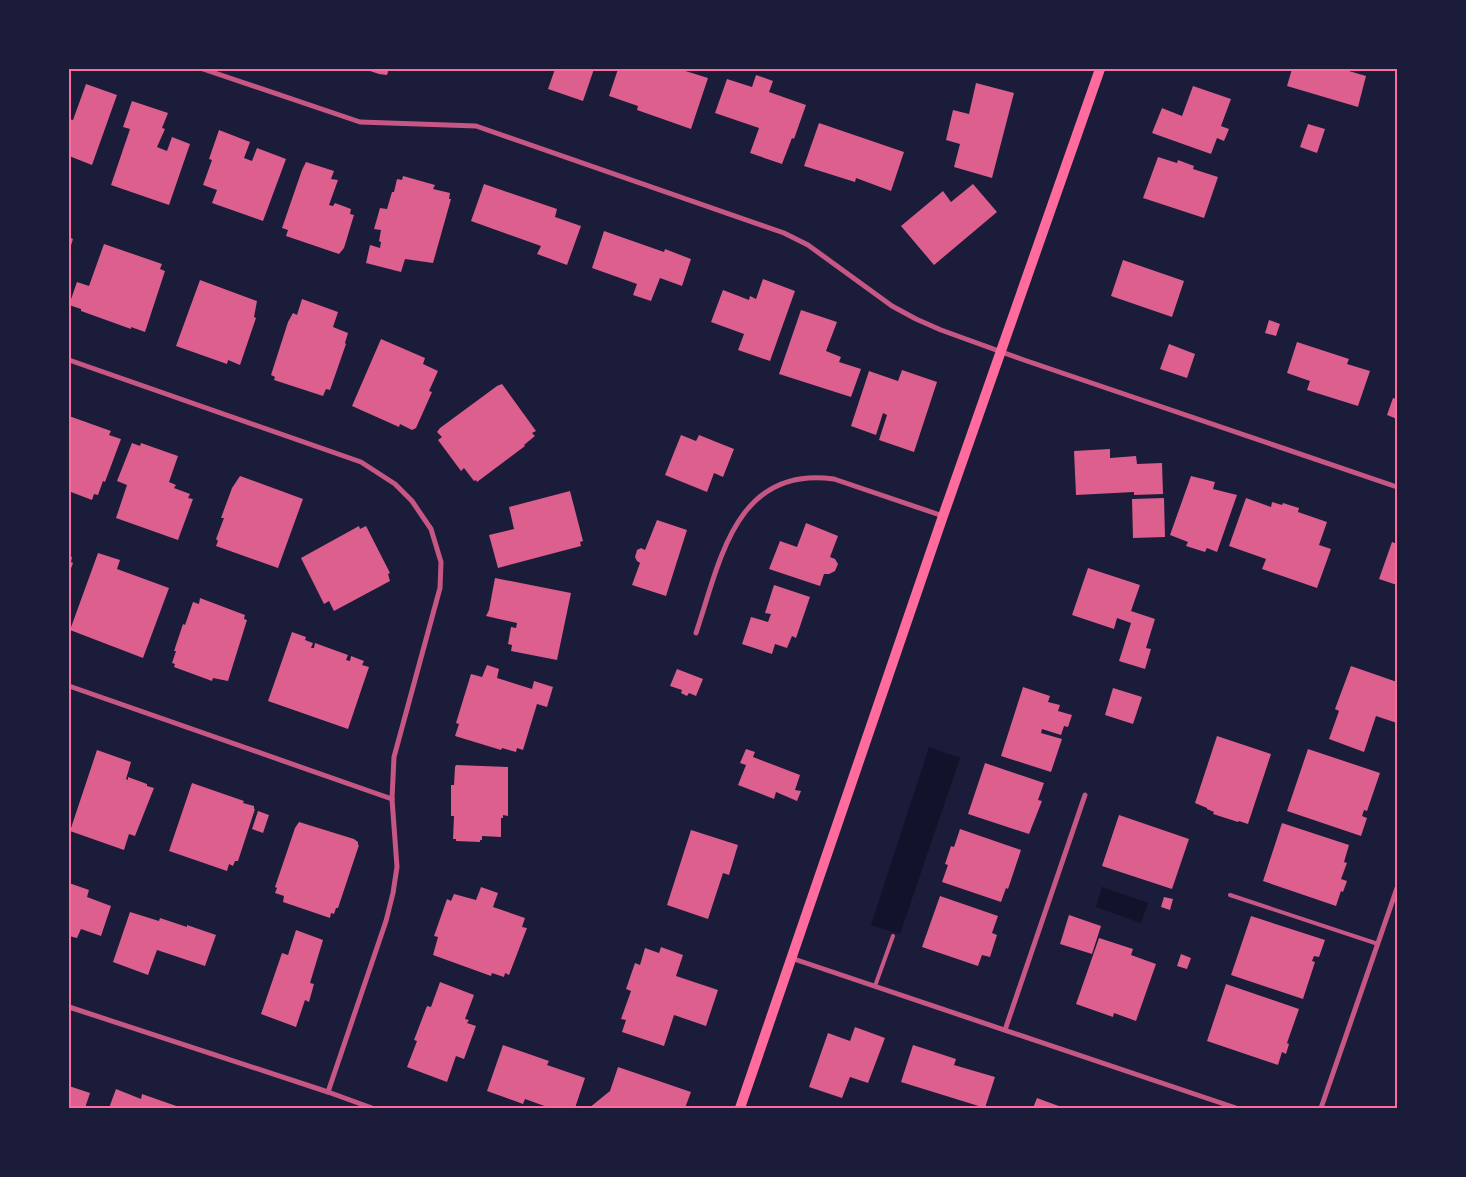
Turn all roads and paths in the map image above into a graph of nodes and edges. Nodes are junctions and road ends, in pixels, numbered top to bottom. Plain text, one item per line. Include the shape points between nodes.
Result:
1 (203, 69) edge
2 (1100, 69) edge
3 (213, 70) edge
4 (1000, 352) junction
5 (69, 360) edge
6 (1397, 487) edge
7 (943, 516) junction
8 (696, 633) dead end
9 (69, 686) edge
10 (1085, 795) dead end
11 (392, 799) junction
12 (1397, 888) edge
13 (1230, 895) dead end
14 (893, 936) dead end
15 (1378, 944) junction
16 (791, 958) junction
17 (875, 986) junction
18 (69, 1007) edge
19 (1006, 1030) junction
20 (328, 1092) junction
21 (372, 1108) edge
22 (740, 1108) edge
23 (1236, 1108) edge
24 (1321, 1108) edge

1 - 3 street
2 - 4 main road
3 - 4 street via 360,122 476,126 784,233 808,245 916,320
4 - 6 street
4 - 7 main road
5 - 11 street via 361,462 395,484 412,501 431,529 441,562 440,588 394,758
7 - 8 street via 834,479 806,478 774,487 757,498 736,524
7 - 16 main road
9 - 11 street
10 - 19 street
11 - 20 street via 397,867 393,893
12 - 15 street
13 - 15 lane
14 - 17 lane
15 - 24 street
16 - 17 street
16 - 22 main road
17 - 19 street
18 - 20 street
19 - 23 street
20 - 21 street

